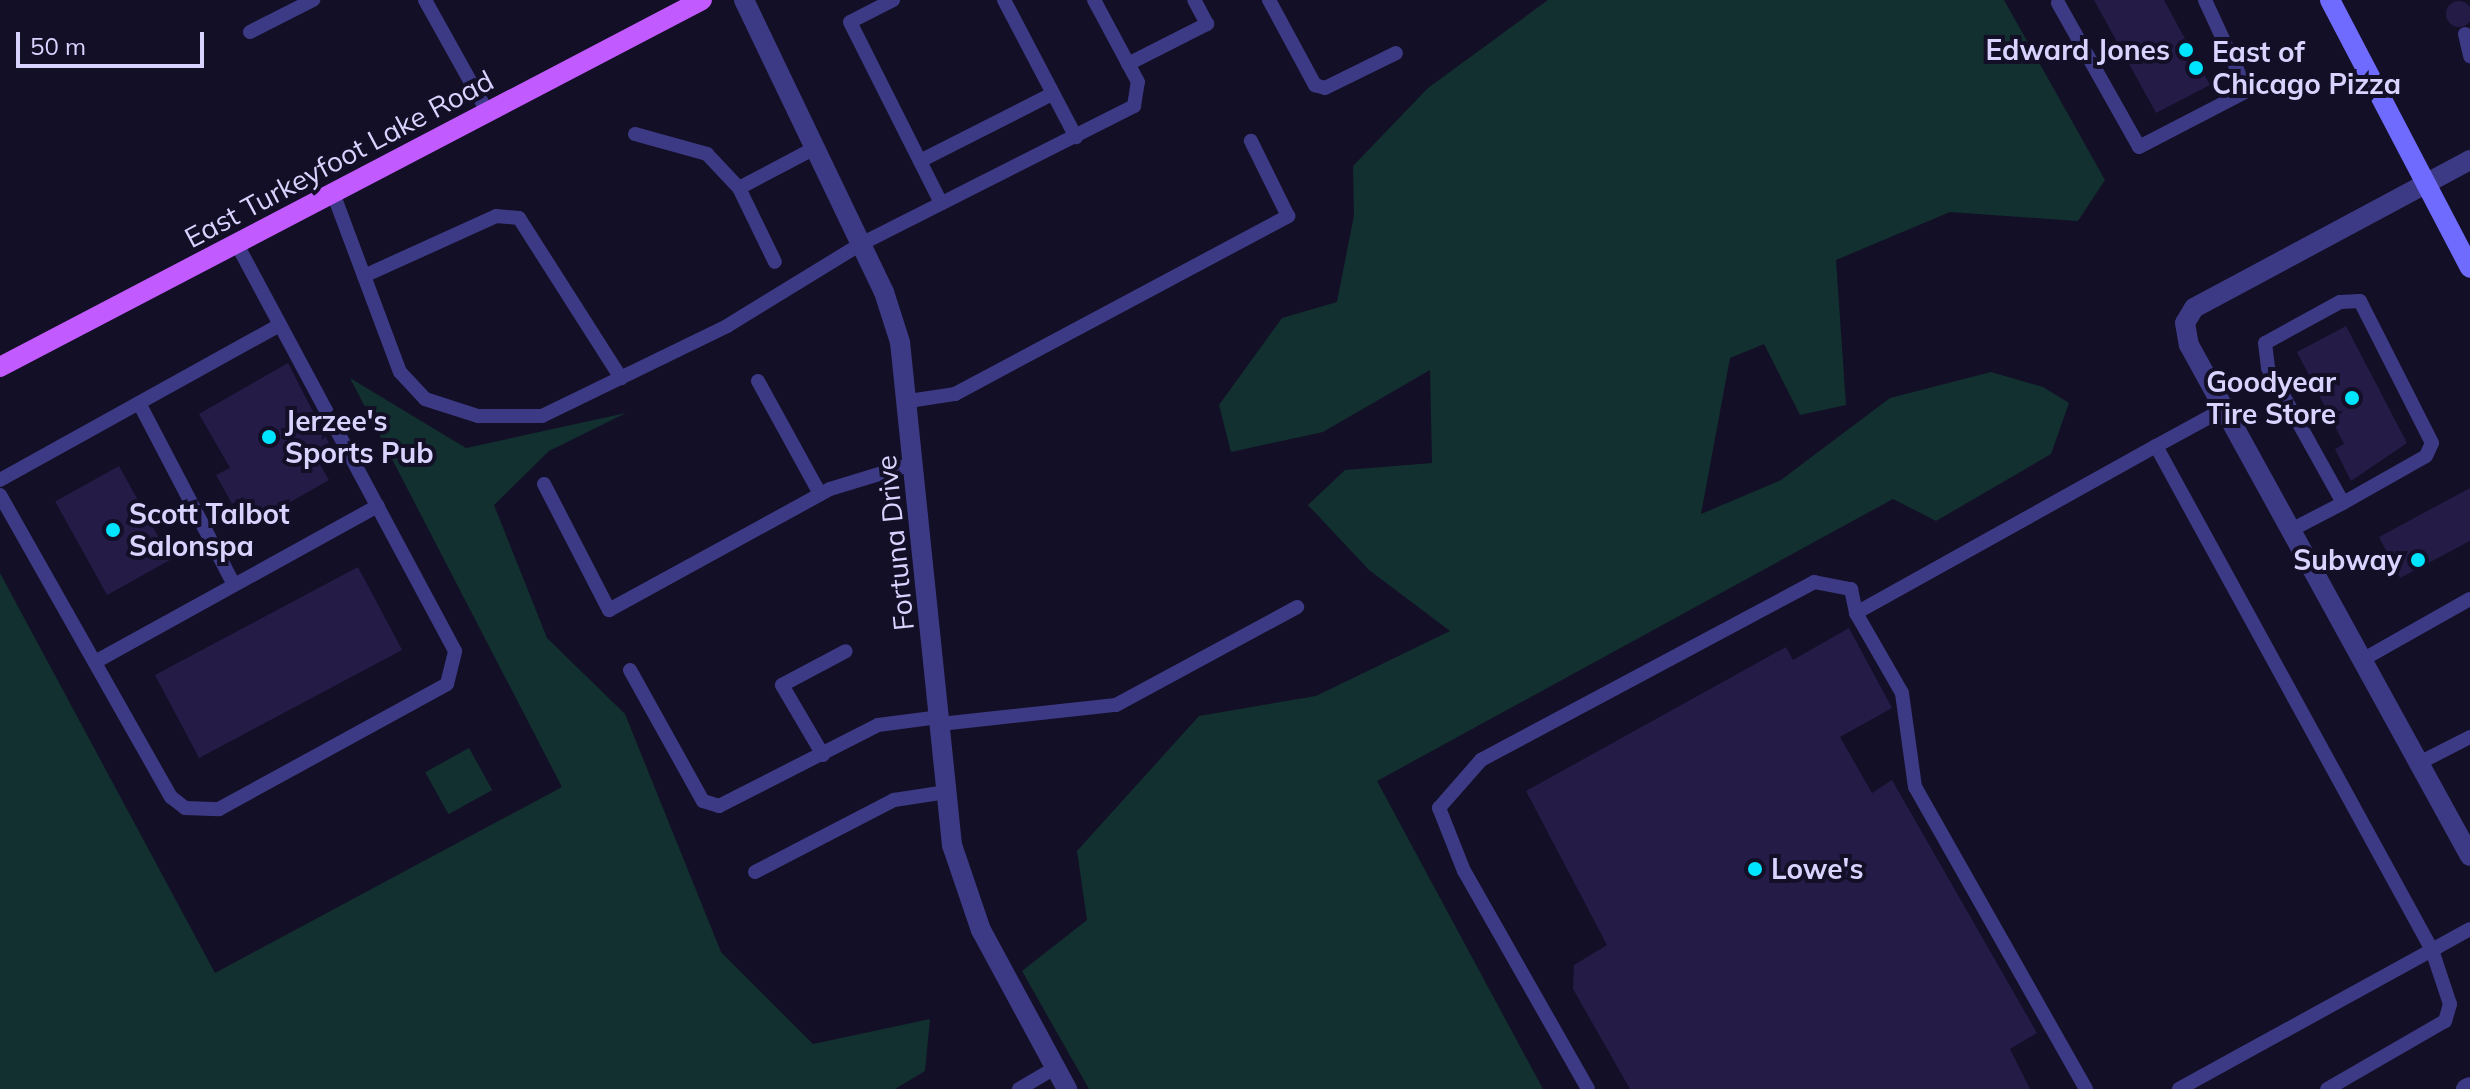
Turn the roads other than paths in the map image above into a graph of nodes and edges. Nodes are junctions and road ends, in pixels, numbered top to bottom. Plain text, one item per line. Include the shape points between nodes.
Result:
1 (313, 0) edge
2 (425, 0) edge
3 (702, 0) edge
4 (744, 0) edge
5 (893, 0) edge
6 (1004, 0) edge
7 (1094, 0) edge
8 (1194, 0) edge
9 (1269, 0) edge
10 (2205, 0) edge
11 (2330, 0) edge
12 (2058, 3) dead end
13 (250, 32) dead end
14 (2465, 34) dead end
15 (1396, 53) dead end
16 (2470, 56) edge
17 (1128, 64) junction
18 (1052, 94) junction
19 (488, 113) junction
20 (635, 134) dead end
21 (1076, 137) junction
22 (1251, 141) dead end
23 (811, 150) junction
24 (2470, 160) edge
25 (920, 161) junction
26 (2425, 182) junction
27 (739, 188) junction
28 (333, 193) junction
29 (941, 203) junction
30 (237, 244) junction
31 (861, 244) junction
32 (775, 262) dead end
33 (2470, 268) edge
34 (364, 276) junction
35 (280, 325) junction
36 (0, 367) edge
37 (621, 378) junction
38 (758, 381) dead end
39 (909, 401) junction
40 (139, 403) junction
41 (2224, 409) junction
42 (2156, 446) junction
43 (915, 463) junction
44 (0, 480) edge
45 (544, 484) dead end
46 (820, 494) junction
47 (0, 495) edge
48 (2343, 503) junction
49 (378, 506) junction
50 (2291, 530) junction
51 (234, 585) junction
52 (2470, 599) edge
53 (1297, 607) dead end
54 (1856, 613) junction
55 (846, 651) dead end
56 (2362, 660) junction
57 (95, 662) junction
58 (630, 670) dead end
59 (940, 720) junction
60 (2470, 737) edge
61 (823, 755) junction
62 (2419, 763) junction
63 (946, 792) junction
64 (2470, 856) edge
65 (755, 872) dead end
66 (2470, 929) edge
67 (2432, 950) junction
68 (1055, 1068) junction
69 (1019, 1089) edge
70 (1067, 1089) edge
71 (1588, 1089) edge
72 (2086, 1089) edge
73 (2179, 1089) edge
74 (2327, 1089) edge

1 - 13 lane
2 - 19 lane
3 - 19 main road, East Turkeyfoot Lake Road
4 - 23 street, Fortuna Drive
5 - 25 lane via 850,22
6 - 18 lane
7 - 17 lane
8 - 17 lane via 1207,24
9 - 15 lane via 1315,85 1325,88
10 - 12 lane via 2247,91 2139,147
11 - 26 main road
14 - 16 lane
17 - 21 lane via 1138,82 1134,106
18 - 21 lane
18 - 25 lane
19 - 28 main road, East Turkeyfoot Lake Road
20 - 27 lane via 707,154
21 - 29 lane
22 - 39 lane via 1288,216 955,394
23 - 27 lane
23 - 31 street, Fortuna Drive
24 - 26 street
25 - 29 lane
26 - 33 main road
26 - 41 street via 2187,315 2189,345
27 - 32 lane
28 - 30 main road, East Turkeyfoot Lake Road
28 - 34 lane
29 - 31 lane
30 - 35 lane
30 - 36 main road, East Turkeyfoot Lake Road
31 - 37 lane via 727,326
31 - 39 street, Fortuna Drive via 900,342
34 - 37 lane via 400,372 425,399 517,420
34 - 37 lane via 496,216 519,218
35 - 40 lane
35 - 49 lane
38 - 46 lane
39 - 43 street, Fortuna Drive
40 - 44 lane
40 - 51 lane
41 - 42 lane
41 - 50 street
42 - 54 lane
42 - 67 lane
43 - 46 lane
43 - 59 street, Fortuna Drive
45 - 46 lane via 609,610
47 - 57 lane
48 - 48 lane via 2426,456 2432,443 2360,301 2340,302 2265,343 2268,368
48 - 50 lane
49 - 51 lane
49 - 57 lane via 455,651 447,684 201,813 171,797
50 - 56 street
51 - 57 lane
52 - 56 lane
53 - 59 lane via 1116,705
54 - 71 lane via 1851,589 1814,582 1481,760 1439,808 1464,871
54 - 72 lane via 1902,693 1915,787
55 - 61 lane via 782,685
56 - 62 street
58 - 61 lane via 703,801 719,806
59 - 61 lane via 878,725
59 - 63 street, Fortuna Drive
60 - 62 lane
62 - 64 street
63 - 65 lane via 894,800
63 - 68 street, Fortuna Drive via 964,890
66 - 67 lane
67 - 73 lane
67 - 74 lane via 2450,1004 2445,1021
68 - 69 lane
68 - 70 street, Fortuna Drive

